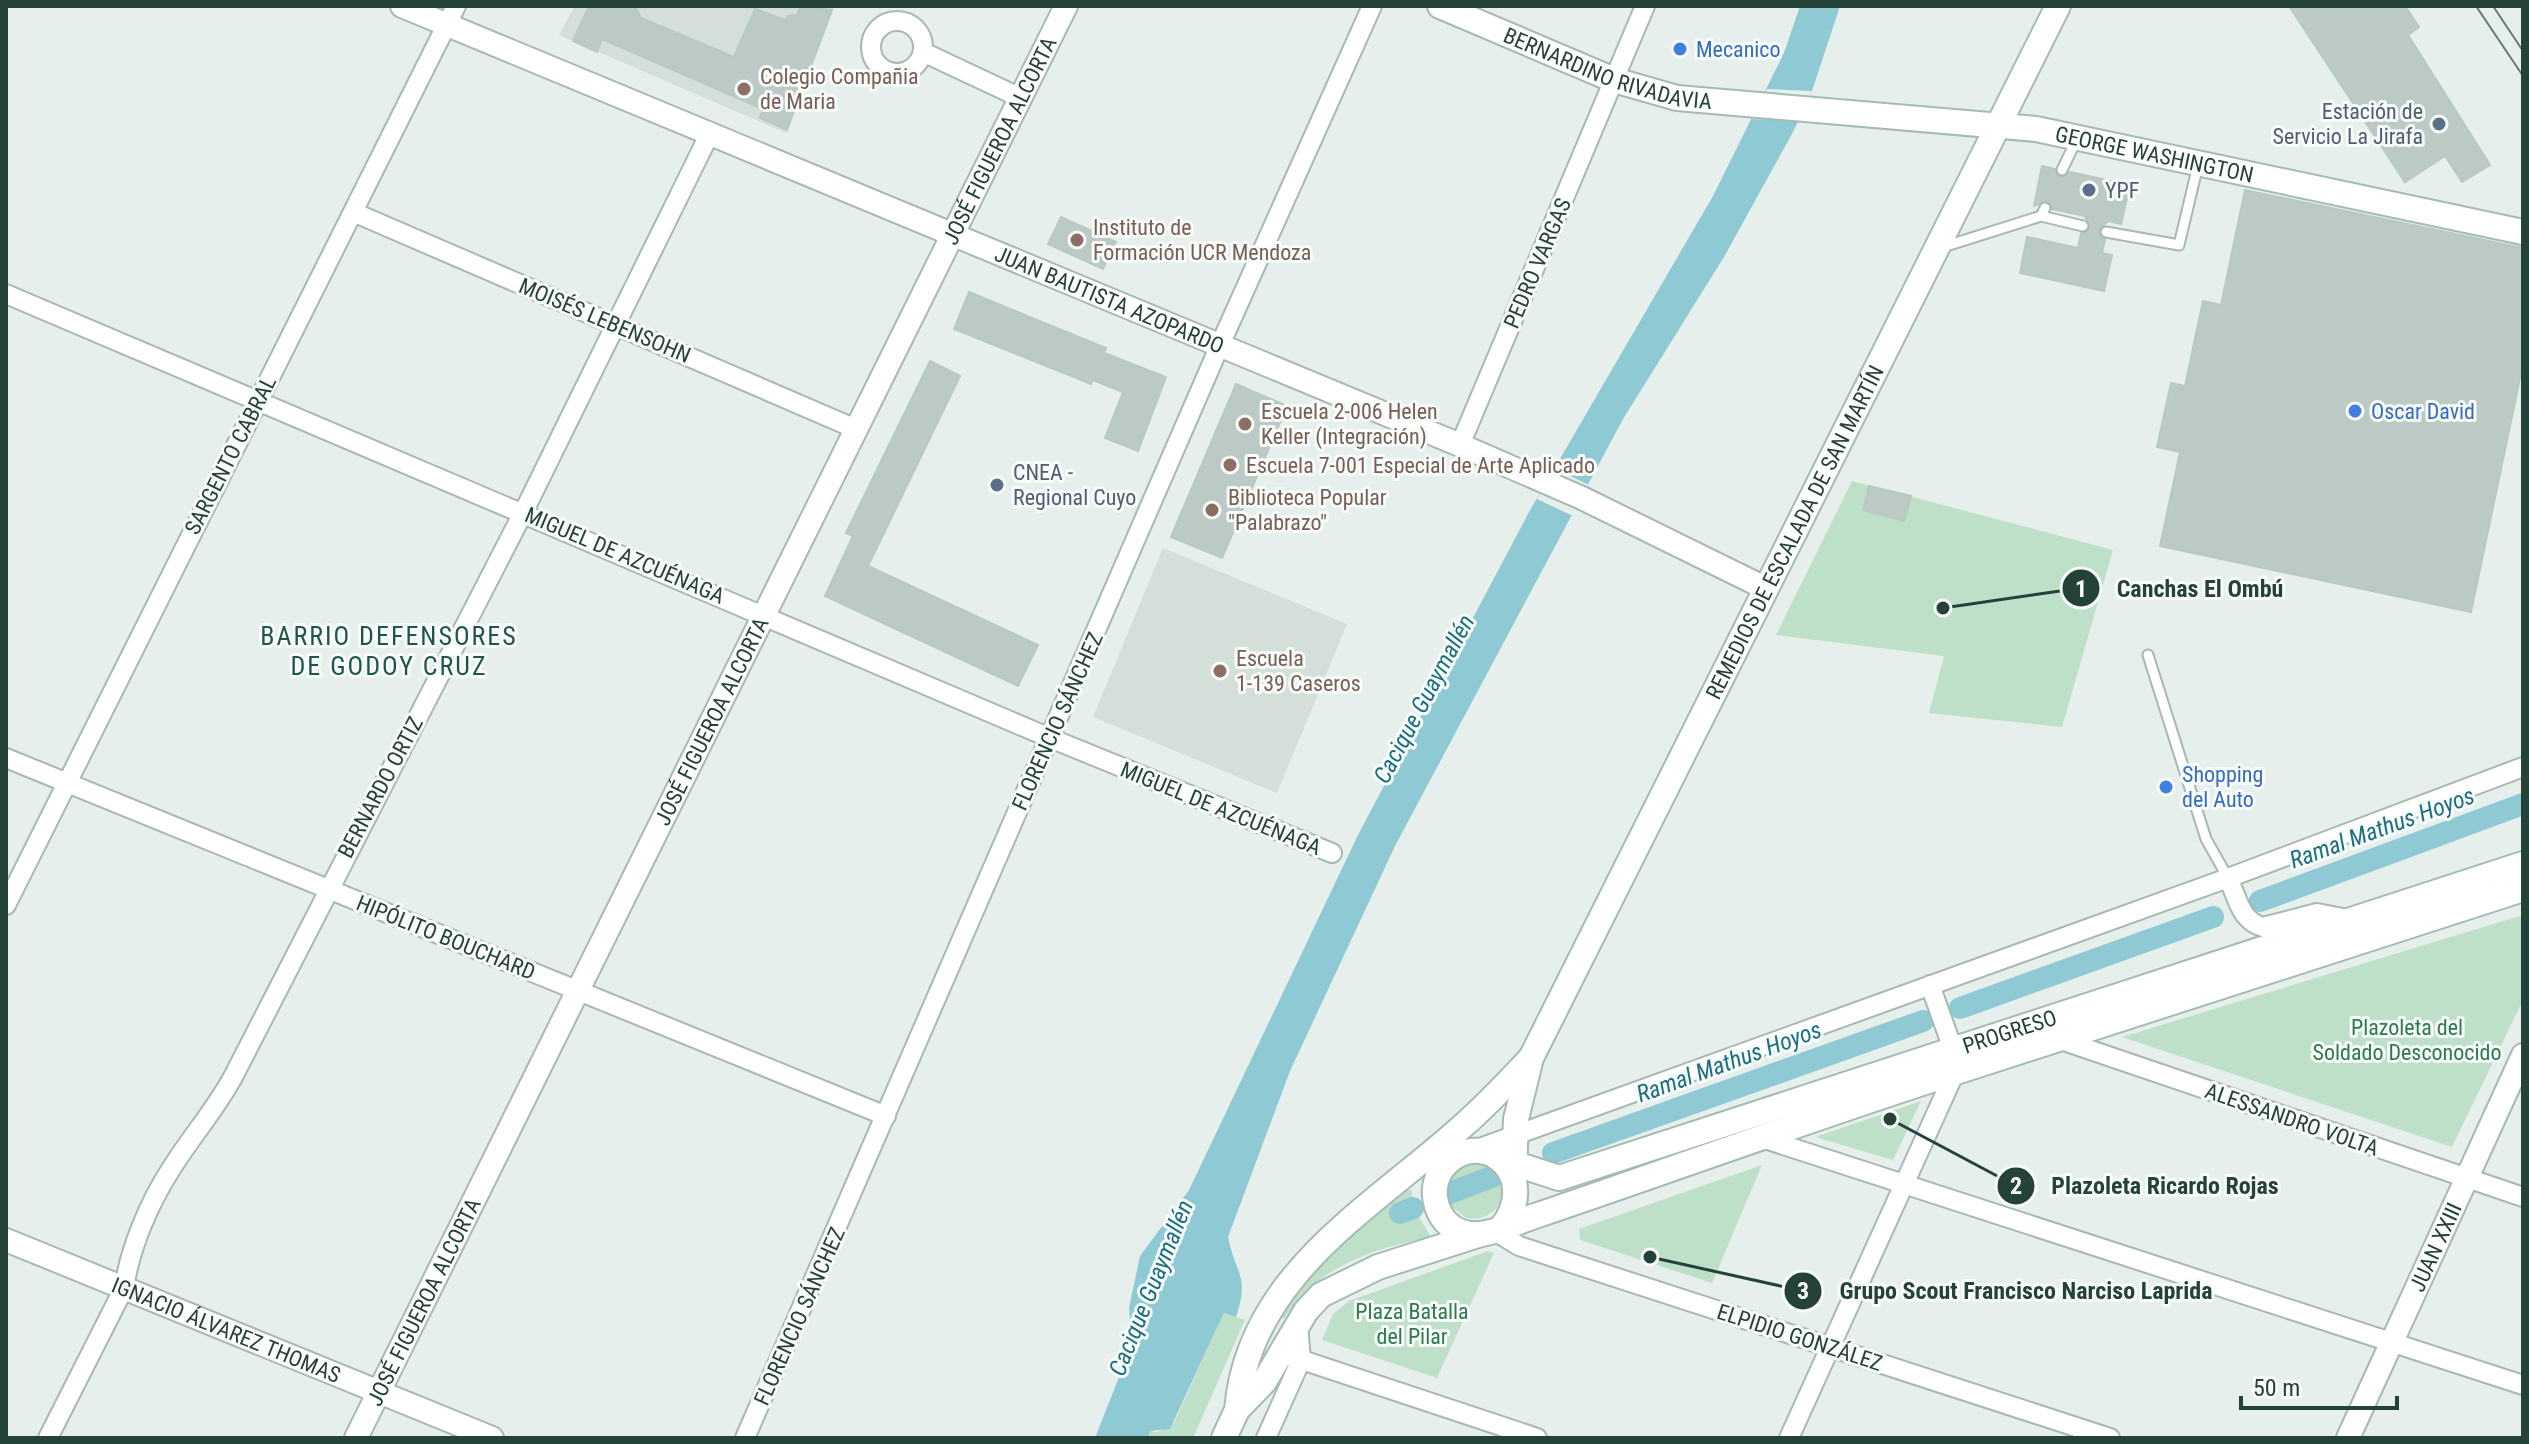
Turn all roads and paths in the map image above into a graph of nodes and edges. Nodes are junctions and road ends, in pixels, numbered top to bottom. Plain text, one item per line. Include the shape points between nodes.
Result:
1 (402, 6) edge
2 (1066, 6) edge
3 (1372, 6) edge
4 (1440, 6) edge
5 (1645, 6) edge
6 (2058, 6) edge
7 (452, 15) edge
8 (923, 52) dead end
9 (1614, 80) junction
10 (1021, 98) junction
11 (1781, 107) joint
12 (2000, 125) junction
13 (710, 133) junction
14 (2078, 136) junction
15 (2199, 162) junction
16 (2062, 170) dead end
17 (353, 212) junction
18 (2083, 226) dead end
19 (2106, 232) dead end
20 (2523, 232) edge
21 (954, 234) junction
22 (1936, 249) junction
23 (6, 294) edge
24 (617, 325) junction
25 (1220, 345) junction
26 (259, 399) junction
27 (856, 429) junction
28 (1460, 445) junction
29 (523, 513) junction
30 (1765, 588) junction
31 (764, 613) junction
32 (2148, 655) dead end
33 (1050, 738) junction
34 (6, 758) edge
35 (2523, 767) edge
36 (66, 783) junction
37 (1332, 853) dead end
38 (2517, 865) edge
39 (2231, 886) junction
40 (327, 888) junction
41 (2523, 889) edge
42 (6, 905) edge
43 (2353, 920) junction
44 (1930, 985) junction
45 (577, 991) junction
46 (2061, 1040) junction
47 (1952, 1053) junction
48 (2523, 1055) edge
49 (1531, 1058) junction
50 (1520, 1097) junction
51 (886, 1116) junction
52 (1571, 1117) junction
53 (1465, 1125) junction
54 (1515, 1136) junction
55 (1762, 1138) junction
56 (1456, 1158) junction
57 (1507, 1165) junction
58 (2467, 1179) junction
59 (1905, 1183) junction
60 (2523, 1197) edge
61 (1363, 1206) junction
62 (1493, 1230) junction
63 (6, 1240) edge
64 (124, 1288) junction
65 (2392, 1342) junction
66 (1832, 1347) junction
67 (1291, 1356) junction
68 (2523, 1385) edge
69 (380, 1392) junction
70 (1237, 1410) junction
71 (48, 1438) edge
72 (356, 1438) edge
73 (492, 1438) edge
74 (745, 1438) edge
75 (1224, 1438) edge
76 (1266, 1438) edge
77 (1537, 1438) edge
78 (1789, 1438) edge
79 (2110, 1438) edge
80 (2348, 1438) edge

1 - 7 street, JUAN BAUTISTA AZOPARDO
2 - 10 street, JOSÉ FIGUEROA ALCORTA
3 - 25 street, FLORENCIO SÁNCHEZ
4 - 9 main road, BERNARDINO RIVADAVIA
5 - 9 street, PEDRO VARGAS
6 - 12 main road, REMEDIOS DE ESCALADA DE SAN MARTÍN
7 - 13 street, JUAN BAUTISTA AZOPARDO
7 - 17 street, SARGENTO CABRAL
8 - 10 street
9 - 11 main road, BERNARDINO RIVADAVIA via 1677,98
9 - 28 street, PEDRO VARGAS
10 - 21 street, JOSÉ FIGUEROA ALCORTA
11 - 12 main road, GEORGE WASHINGTON
12 - 14 main road, GEORGE WASHINGTON
12 - 22 main road, REMEDIOS DE ESCALADA DE SAN MARTÍN
13 - 21 street, JUAN BAUTISTA AZOPARDO
13 - 24 street, BERNARDO ORTIZ
14 - 15 main road, GEORGE WASHINGTON
14 - 16 lane
15 - 19 lane via 2179,245
15 - 20 main road, GEORGE WASHINGTON
17 - 24 street, MOISÉS LEBENSOHN
17 - 26 street, SARGENTO CABRAL
18 - 22 lane via 2043,212
21 - 25 street, JUAN BAUTISTA AZOPARDO
21 - 27 street, JOSÉ FIGUEROA ALCORTA
22 - 30 main road, REMEDIOS DE ESCALADA DE SAN MARTÍN
23 - 26 street, MIGUEL DE AZCUÉNAGA
24 - 27 street, MOISÉS LEBENSOHN
24 - 29 street, BERNARDO ORTIZ
25 - 28 street, JUAN BAUTISTA AZOPARDO
25 - 33 street, FLORENCIO SÁNCHEZ
26 - 29 street, MIGUEL DE AZCUÉNAGA
26 - 36 street, SARGENTO CABRAL
27 - 31 street, JOSÉ FIGUEROA ALCORTA
28 - 30 street, JUAN BAUTISTA AZOPARDO
29 - 31 street, MIGUEL DE AZCUÉNAGA
29 - 40 street, BERNARDO ORTIZ
30 - 49 main road, REMEDIOS DE ESCALADA DE SAN MARTÍN
31 - 33 street, MIGUEL DE AZCUÉNAGA
31 - 45 street, JOSÉ FIGUEROA ALCORTA
32 - 39 lane via 2206,839
33 - 37 street, MIGUEL DE AZCUÉNAGA
33 - 51 street, FLORENCIO SÁNCHEZ
34 - 36 street, HIPÓLITO BOUCHARD
35 - 39 street
36 - 40 street, HIPÓLITO BOUCHARD
36 - 42 street, SARGENTO CABRAL
38 - 43 main road, PROGRESO
39 - 43 street via 2246,920 2263,927 2317,913
39 - 44 street
40 - 45 street, HIPÓLITO BOUCHARD
40 - 64 street, BERNARDO ORTIZ via 223,1096 161,1186 128,1263
41 - 46 main road, PROGRESO
43 - 47 main road, PROGRESO
44 - 47 street
44 - 52 street
45 - 51 street, HIPÓLITO BOUCHARD
45 - 69 street, JOSÉ FIGUEROA ALCORTA
46 - 47 main road, PROGRESO
46 - 58 street, ALESSANDRO VOLTA
47 - 55 main road, PROGRESO
47 - 57 main road, PROGRESO via 1559,1178
47 - 59 street
48 - 58 street, JUAN XXIII
49 - 50 main road, REMEDIOS DE ESCALADA DE SAN MARTÍN
49 - 53 main road, REMEDIOS DE ESCALADA DE SAN MARTÍN
50 - 52 street via 1532,1114
50 - 54 main road, REMEDIOS DE ESCALADA DE SAN MARTÍN
51 - 74 street, FLORENCIO SÁNCHEZ
52 - 54 street
53 - 56 main road
53 - 61 main road, REMEDIOS DE ESCALADA DE SAN MARTÍN
54 - 56 street
54 - 57 main road, REMEDIOS DE ESCALADA DE SAN MARTÍN
55 - 59 street
55 - 62 main road, PROGRESO
56 - 57 main road
56 - 61 main road
56 - 62 main road via 1435,1185 1438,1210 1460,1231
57 - 62 main road via 1517,1197
58 - 60 street, ALESSANDRO VOLTA
58 - 65 street, JUAN XXIII
59 - 65 street
59 - 66 street
61 - 70 main road, REMEDIOS DE ESCALADA DE SAN MARTÍN via 1287,1284 1244,1365
62 - 66 street, ELPIDIO GONZÁLEZ via 1519,1246
62 - 67 main road, PROGRESO via 1337,1284 1313,1302 1298,1324
63 - 64 street, IGNACIO ÁLVAREZ THOMAS
64 - 69 street, IGNACIO ÁLVAREZ THOMAS
64 - 71 street, BERNARDO ORTIZ
65 - 68 street
65 - 80 street, JUAN XXIII
66 - 78 street
66 - 79 street, ELPIDIO GONZÁLEZ
67 - 70 main road, PROGRESO
67 - 76 street
67 - 77 street
69 - 72 street, JOSÉ FIGUEROA ALCORTA
69 - 73 street, IGNACIO ÁLVAREZ THOMAS
70 - 75 main road

